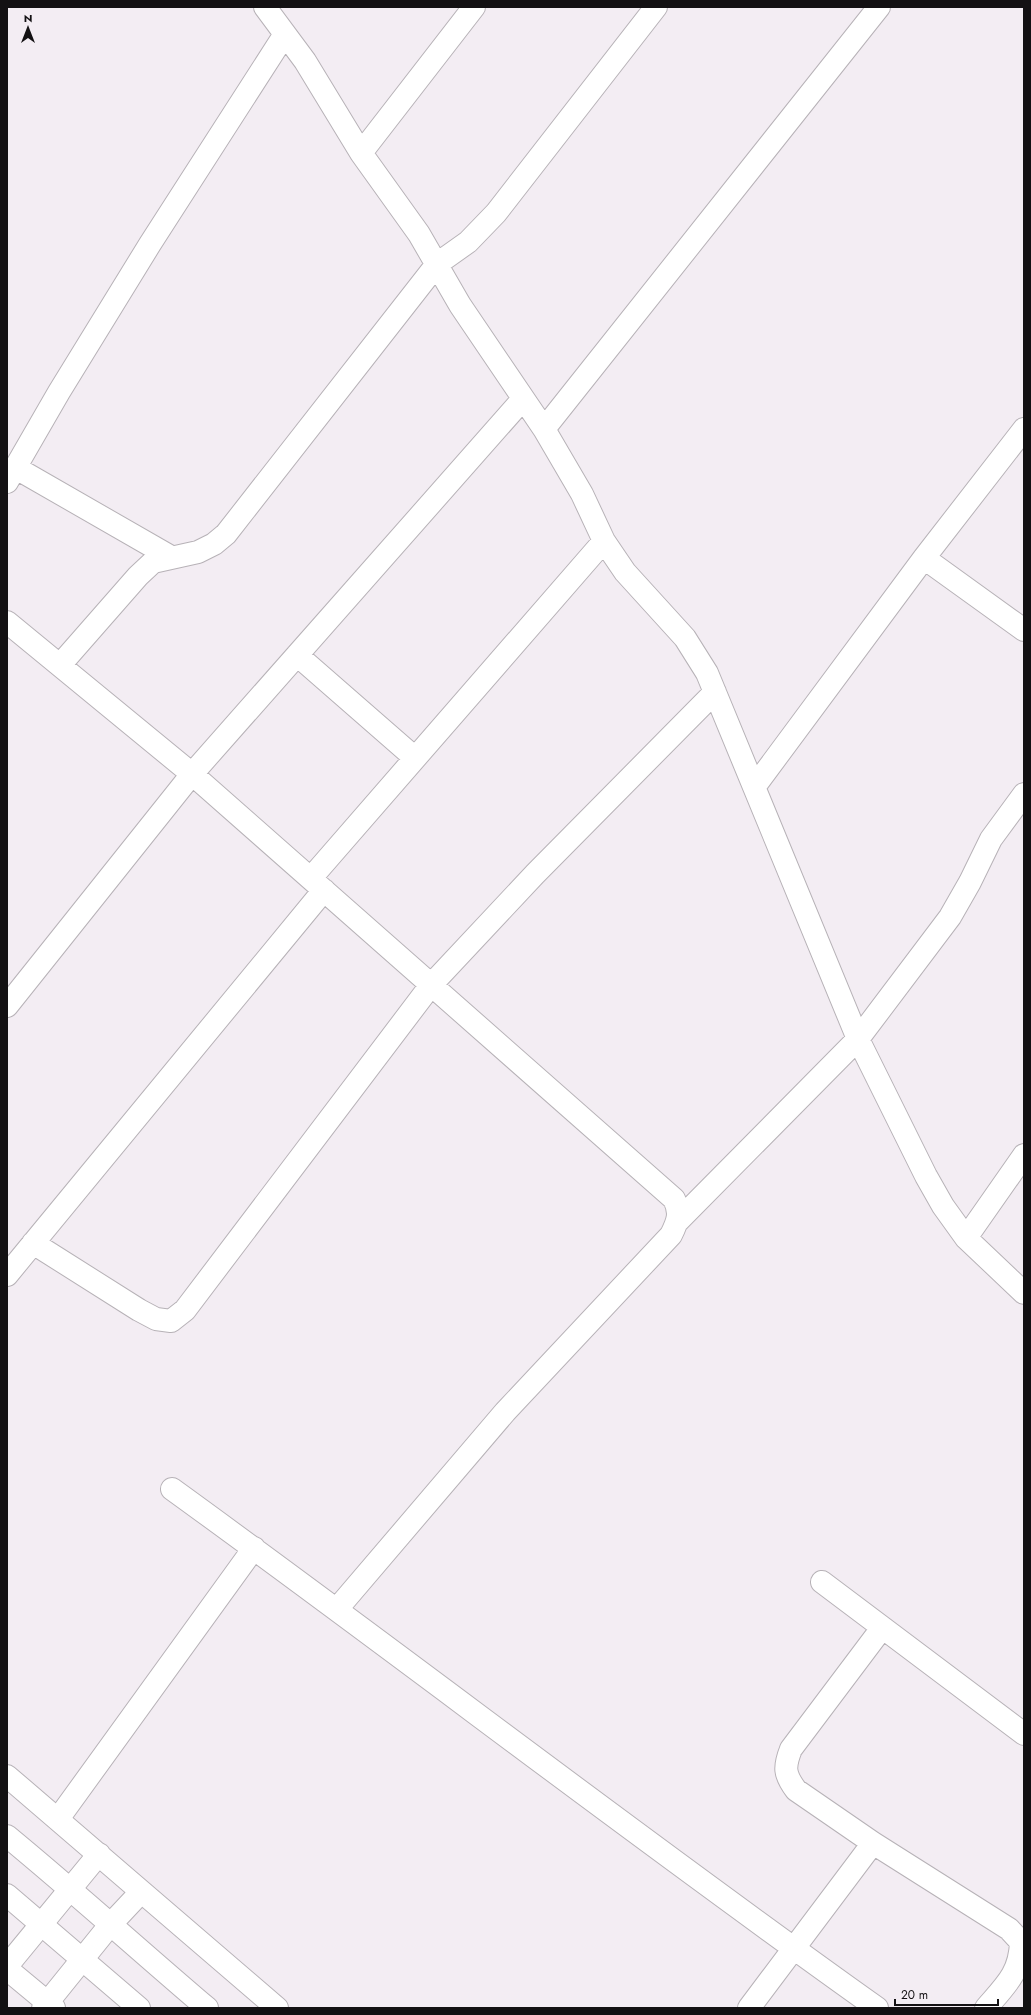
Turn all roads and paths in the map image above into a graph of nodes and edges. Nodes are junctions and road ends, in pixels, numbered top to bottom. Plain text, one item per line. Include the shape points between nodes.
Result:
1 (474, 7) edge
2 (656, 7) edge
3 (879, 7) edge
4 (268, 8) edge
5 (285, 34) junction
6 (361, 153) junction
7 (437, 264) junction
8 (523, 399) junction
9 (544, 429) junction
10 (1024, 429) edge
11 (11, 475) edge
12 (604, 540) junction
13 (171, 557) junction
14 (924, 558) junction
15 (7, 622) edge
16 (1024, 630) edge
17 (297, 655) junction
18 (60, 665) junction
19 (715, 692) junction
20 (415, 758) junction
21 (192, 774) junction
22 (755, 786) junction
23 (1024, 794) edge
24 (317, 884) junction
25 (431, 985) junction
26 (7, 1006) edge
27 (858, 1039) junction
28 (1024, 1155) edge
29 (678, 1221) junction
30 (966, 1238) junction
31 (32, 1243) junction
32 (7, 1275) edge
33 (1024, 1293) edge
34 (172, 1489) dead end
35 (254, 1548) junction
36 (822, 1582) dead end
37 (337, 1609) junction
38 (882, 1628) junction
39 (1024, 1734) edge
40 (7, 1776) edge
41 (58, 1819) junction
42 (7, 1836) edge
43 (873, 1843) junction
44 (99, 1854) junction
45 (71, 1888) junction
46 (141, 1892) junction
47 (7, 1895) edge
48 (42, 1924) junction
49 (110, 1925) junction
50 (793, 1948) junction
51 (82, 1960) junction
52 (7, 1967) edge
53 (48, 2006) edge
54 (139, 2008) edge
55 (207, 2008) edge
56 (277, 2008) edge
57 (749, 2008) edge
58 (877, 2008) edge
59 (986, 2008) edge

1 - 6 street
2 - 7 street via 496,213 468,242
3 - 9 street
4 - 5 street
5 - 6 street via 305,61
5 - 11 street via 58,392
6 - 7 street via 419,234
7 - 8 street via 460,305
7 - 13 street via 226,534 198,552
8 - 9 street
8 - 17 street
9 - 12 street via 582,494
10 - 14 street
11 - 13 street
12 - 19 street via 625,572 685,638 707,673
12 - 20 street
13 - 18 street via 153,562 138,576
14 - 16 street
14 - 22 street
15 - 18 street
17 - 20 street
17 - 21 street
18 - 21 street
19 - 22 street
19 - 25 street via 535,874
20 - 24 street
21 - 24 street
21 - 26 street
22 - 27 street
23 - 27 street via 991,839 950,917
24 - 25 street
24 - 31 street
25 - 29 street via 674,1199 678,1208
25 - 31 street via 185,1310 171,1321 156,1319 139,1310
27 - 29 street
27 - 30 street via 926,1176
28 - 30 street
29 - 37 street via 671,1235 504,1412
30 - 33 street
31 - 32 street
34 - 35 street
35 - 37 street
35 - 41 street
36 - 38 street
37 - 50 street
38 - 39 street
38 - 43 street via 790,1749 786,1763 787,1778 796,1790
40 - 41 street
41 - 44 street
42 - 45 street
43 - 50 street
43 - 59 street via 1009,1929 1021,1942 1020,1960 1010,1980
44 - 45 street
44 - 46 street
45 - 48 street
45 - 49 street
46 - 49 street
46 - 56 street
47 - 48 street
48 - 51 street
48 - 52 street
49 - 51 street
49 - 55 street
50 - 57 street
50 - 58 street
51 - 53 street
51 - 54 street
52 - 53 street

